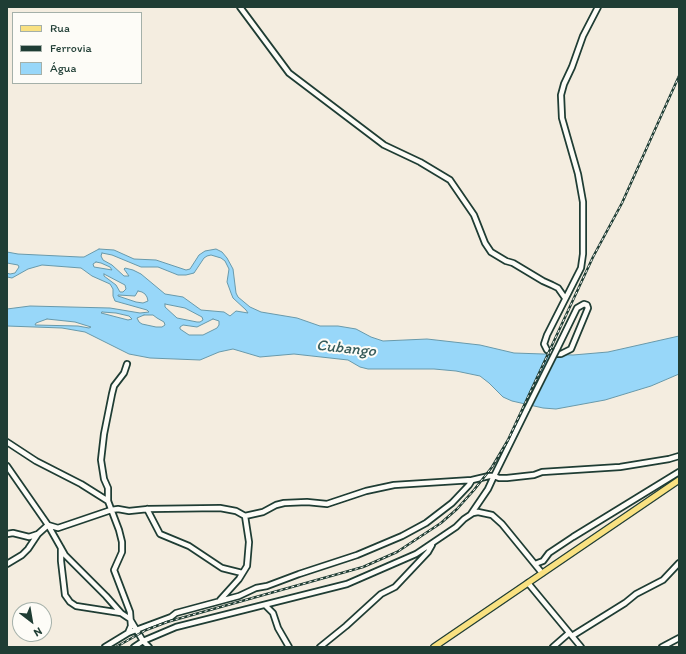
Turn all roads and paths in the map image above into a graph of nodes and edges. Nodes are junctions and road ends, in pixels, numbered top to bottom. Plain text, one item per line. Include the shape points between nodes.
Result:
1 (240, 7) edge
2 (598, 7) edge
3 (565, 298) junction
4 (127, 364) dead end
5 (7, 442) edge
6 (679, 456) edge
7 (7, 466) edge
8 (679, 472) edge
9 (494, 476) junction
10 (472, 480) junction
11 (679, 480) edge
12 (108, 501) junction
13 (147, 509) junction
14 (111, 510) junction
15 (470, 515) junction
16 (245, 516) junction
17 (48, 525) junction
18 (7, 534) edge
19 (38, 534) junction
20 (433, 543) junction
21 (61, 548) junction
22 (679, 563) edge
23 (7, 564) edge
24 (536, 564) junction
25 (242, 573) junction
26 (542, 574) junction
27 (528, 583) junction
28 (219, 601) junction
29 (265, 605) junction
30 (120, 614) junction
31 (130, 619) junction
32 (137, 629) junction
33 (128, 633) junction
34 (571, 635) junction
35 (679, 638) edge
36 (143, 641) junction
37 (105, 647) edge
38 (134, 647) edge
39 (149, 647) edge
40 (289, 647) edge
41 (320, 647) edge
42 (434, 647) edge
43 (553, 647) edge
44 (581, 647) edge
45 (662, 647) edge

1 - 3 street via 289,73 384,145 450,180 474,215 491,252 558,288
2 - 3 street via 583,36 561,95 562,118 583,202 581,268
3 - 9 street, bridge via 545,341 549,351 556,354 561,354 571,349 588,308 584,304 577,308 557,349 527,409
4 - 12 street via 123,376 114,387 103,440 101,463 108,488
5 - 12 street
6 - 9 street via 620,467 542,472 506,478
7 - 17 street
8 - 24 street via 573,537
9 - 10 street
9 - 15 street
10 - 16 street via 394,485 327,504 284,503 264,512
10 - 28 street via 464,492 446,508 402,536 357,555
11 - 26 main road
12 - 14 street
13 - 14 street
13 - 16 street via 220,508 236,511
13 - 25 street via 160,534 189,546 222,568
14 - 17 street via 58,528
14 - 31 street via 122,542 122,552 115,565 115,573 130,612
15 - 20 street
15 - 24 street via 478,512 492,515
16 - 25 street via 249,542 247,566
17 - 19 street
17 - 21 street
18 - 19 street
19 - 23 street via 28,549
20 - 29 street via 416,554 347,584
20 - 41 street via 428,552 395,587 381,594
21 - 30 street
21 - 30 street via 66,595 70,602 76,606
22 - 34 street via 663,580
24 - 26 street
25 - 28 street
26 - 27 main road
27 - 34 street
27 - 42 main road
28 - 32 street via 176,613
29 - 36 street via 176,628
29 - 40 street via 273,613
30 - 31 street
31 - 32 street
31 - 33 street
32 - 33 street
32 - 36 street
33 - 37 street
34 - 43 street
34 - 44 street
35 - 45 street
36 - 38 street
36 - 39 street

